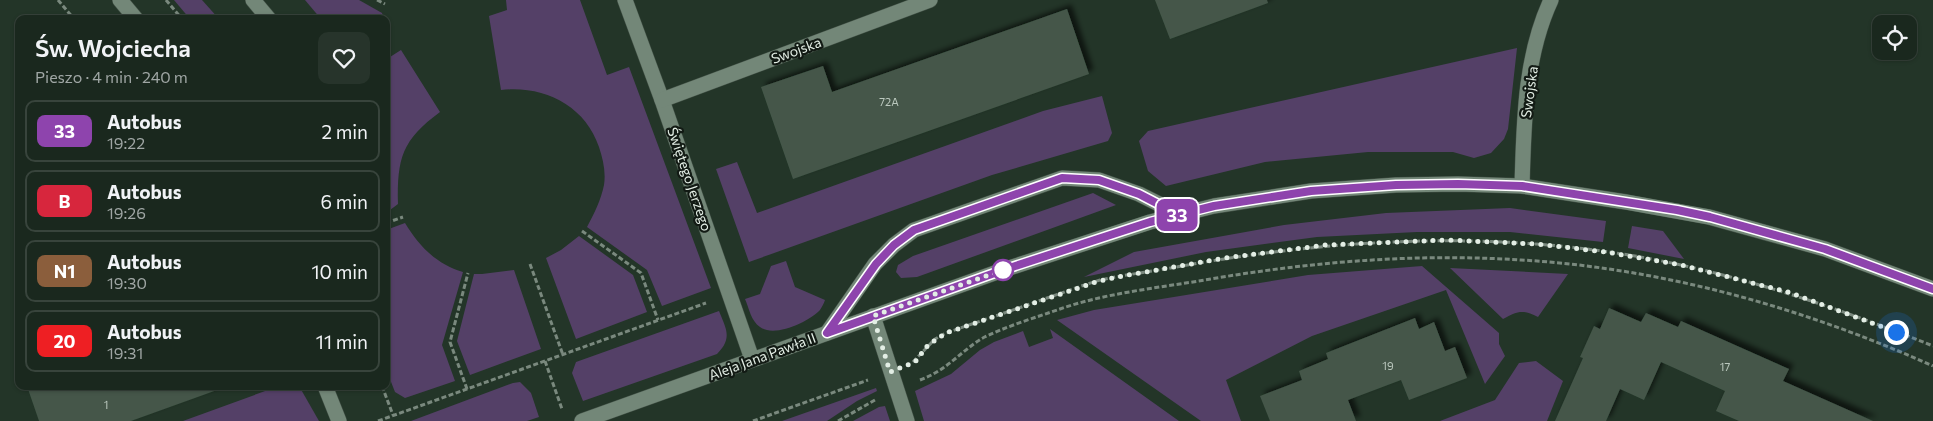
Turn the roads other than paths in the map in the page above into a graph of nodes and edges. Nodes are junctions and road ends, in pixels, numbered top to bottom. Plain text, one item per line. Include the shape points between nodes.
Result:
1 (120, 0) edge
2 (253, 0) edge
3 (625, 0) edge
4 (930, 0) edge
5 (1551, 0) edge
6 (133, 15) edge
7 (266, 15) edge
8 (662, 100) junction
9 (1522, 186) junction
10 (1179, 214) junction
11 (1933, 289) edge
12 (873, 316) junction
13 (827, 333) junction
14 (752, 359) junction
15 (327, 390) edge
16 (339, 421) edge
17 (582, 421) edge
18 (907, 421) edge

1 - 6 street
2 - 7 street
3 - 8 street, Świętego Jerzego
4 - 8 street, Swojska
5 - 9 street, Swojska via 1536,41 1525,106
8 - 14 street, Świętego Jerzego
9 - 10 street, Aleja Jana Pawła II via 1396,185 1311,191
9 - 11 street, Aleja Jana Pawła II via 1710,217 1825,249
10 - 12 street, Aleja Jana Pawła II via 1003,270
10 - 13 street via 1139,194 1099,180 1062,178 914,230 876,264
12 - 13 street, Aleja Jana Pawła II
12 - 18 street
13 - 14 street, Aleja Jana Pawła II
14 - 17 street, Aleja Jana Pawła II
15 - 16 street

